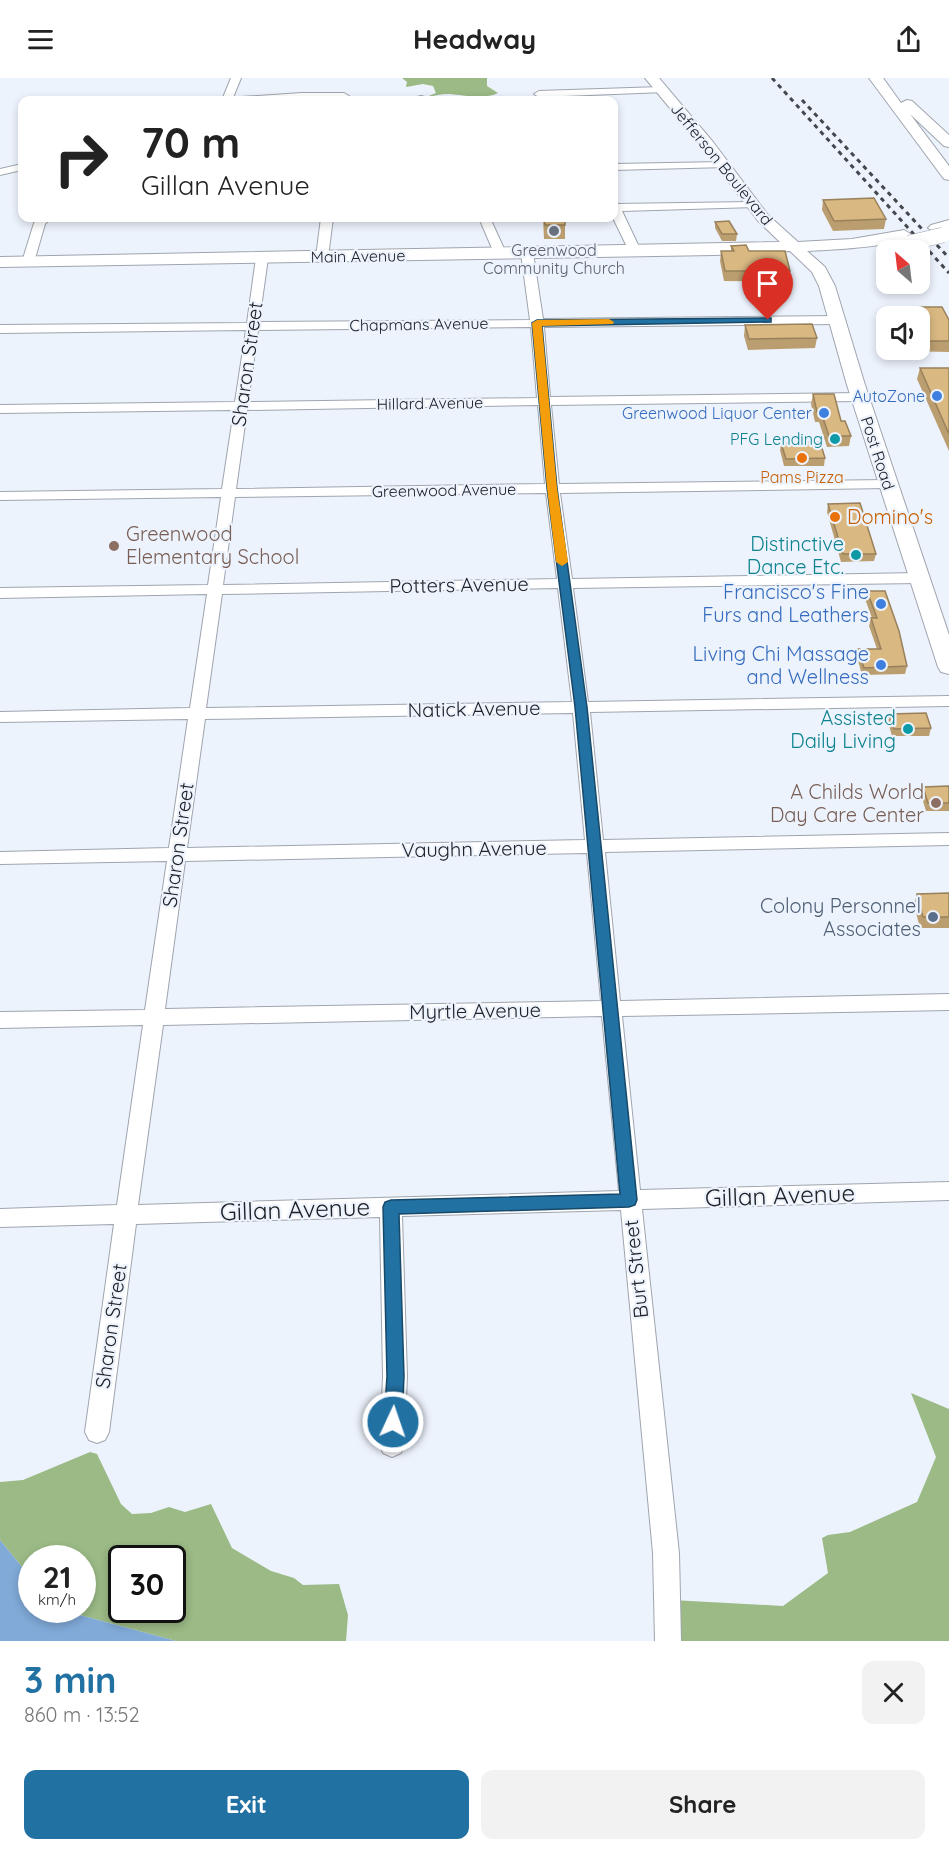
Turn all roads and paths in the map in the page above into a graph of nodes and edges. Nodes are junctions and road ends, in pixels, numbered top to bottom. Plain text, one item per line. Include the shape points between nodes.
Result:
1 (236, 78) edge
2 (652, 78) edge
3 (878, 78) edge
4 (661, 90) junction
5 (539, 93) edge
6 (344, 95) edge
7 (229, 96) edge
8 (302, 96) edge
9 (949, 133) edge
10 (949, 143) edge
11 (949, 156) edge
12 (723, 165) junction
13 (18, 167) edge
14 (618, 167) edge
15 (0, 172) edge
16 (949, 176) edge
17 (752, 205) junction
18 (618, 207) edge
19 (618, 215) edge
20 (40, 222) edge
21 (326, 222) edge
22 (486, 222) edge
23 (946, 228) edge
24 (907, 239) junction
25 (864, 250) junction
26 (635, 251) junction
27 (799, 251) junction
28 (500, 253) junction
29 (527, 253) junction
30 (322, 257) junction
31 (262, 258) junction
32 (0, 262) edge
33 (28, 262) junction
34 (833, 272) junction
35 (837, 320) junction
36 (537, 323) junction
37 (252, 326) junction
38 (0, 329) edge
39 (860, 397) junction
40 (544, 402) junction
41 (241, 406) junction
42 (0, 410) edge
43 (888, 484) junction
44 (552, 488) junction
45 (228, 493) junction
46 (0, 496) edge
47 (919, 578) junction
48 (565, 583) junction
49 (214, 589) junction
50 (0, 593) edge
51 (949, 667) edge
52 (949, 701) edge
53 (581, 707) junction
54 (197, 714) junction
55 (0, 717) edge
56 (949, 839) edge
57 (594, 846) junction
58 (177, 855) junction
59 (0, 858) edge
60 (949, 1002) edge
61 (611, 1008) junction
62 (154, 1017) junction
63 (0, 1020) edge
64 (949, 1191) edge
65 (629, 1200) junction
66 (391, 1207) junction
67 (126, 1215) junction
68 (0, 1218) edge
69 (97, 1432) dead end
70 (392, 1445) dead end
71 (668, 1641) edge

1 - 7 street
2 - 4 main road, Jefferson Boulevard
3 - 9 main road
3 - 10 main road
3 - 11 main road
3 - 16 main road
4 - 5 street
4 - 12 main road, Jefferson Boulevard
6 - 8 street
12 - 14 street
12 - 17 main road, Jefferson Boulevard
13 - 15 street
17 - 18 street
17 - 27 main road, Jefferson Boulevard
19 - 26 street
20 - 33 street
21 - 30 street
22 - 28 street
23 - 24 main road, Main Avenue, bridge
24 - 25 main road, Main Avenue
24 - 27 main road, Main Avenue
25 - 27 main road, Main Avenue
25 - 34 main road
26 - 27 main road, Main Avenue
26 - 29 main road, Main Avenue
27 - 34 main road, Post Road via 819,270
28 - 29 main road, Main Avenue
28 - 30 main road, Main Avenue
29 - 36 street, Burt Street
30 - 31 main road, Main Avenue
31 - 33 main road, Main Avenue
31 - 37 street, Sharon Street
32 - 33 main road, Main Avenue
34 - 35 main road, Post Road
35 - 36 street, Chapmans Avenue
35 - 39 main road, Post Road
36 - 37 street, Chapmans Avenue
36 - 40 street, Burt Street
37 - 38 street, Chapmans Avenue
37 - 41 street, Sharon Street
39 - 40 street, Hillard Avenue
39 - 43 main road, Post Road
40 - 41 street, Hillard Avenue
40 - 44 street, Burt Street
41 - 42 street, Hillard Avenue
41 - 45 street, Sharon Street
43 - 44 street, Greenwood Avenue
43 - 47 main road, Post Road
44 - 45 street, Greenwood Avenue
44 - 48 street, Burt Street
45 - 46 street, Greenwood Avenue
45 - 49 street, Sharon Street
47 - 48 street, Potters Avenue
47 - 51 main road, Post Road
48 - 49 street, Potters Avenue
48 - 53 street, Burt Street
49 - 50 street, Potters Avenue
49 - 54 street, Sharon Street
52 - 53 street, Natick Avenue
53 - 54 street, Natick Avenue
53 - 57 street, Burt Street
54 - 55 street, Natick Avenue
54 - 58 street, Sharon Street
56 - 57 street, Vaughn Avenue
57 - 58 street, Vaughn Avenue
57 - 61 street, Burt Street
58 - 59 street, Vaughn Avenue
58 - 62 street, Sharon Street
60 - 61 street, Myrtle Avenue
61 - 62 street, Myrtle Avenue
61 - 65 street, Burt Street
62 - 63 street, Myrtle Avenue
62 - 67 street, Sharon Street
64 - 65 street, Gillan Avenue
65 - 66 street, Gillan Avenue
65 - 71 street, Burt Street via 666,1553
66 - 67 street, Gillan Avenue
66 - 70 street via 396,1376
67 - 68 street, Gillan Avenue
67 - 69 street, Sharon Street

